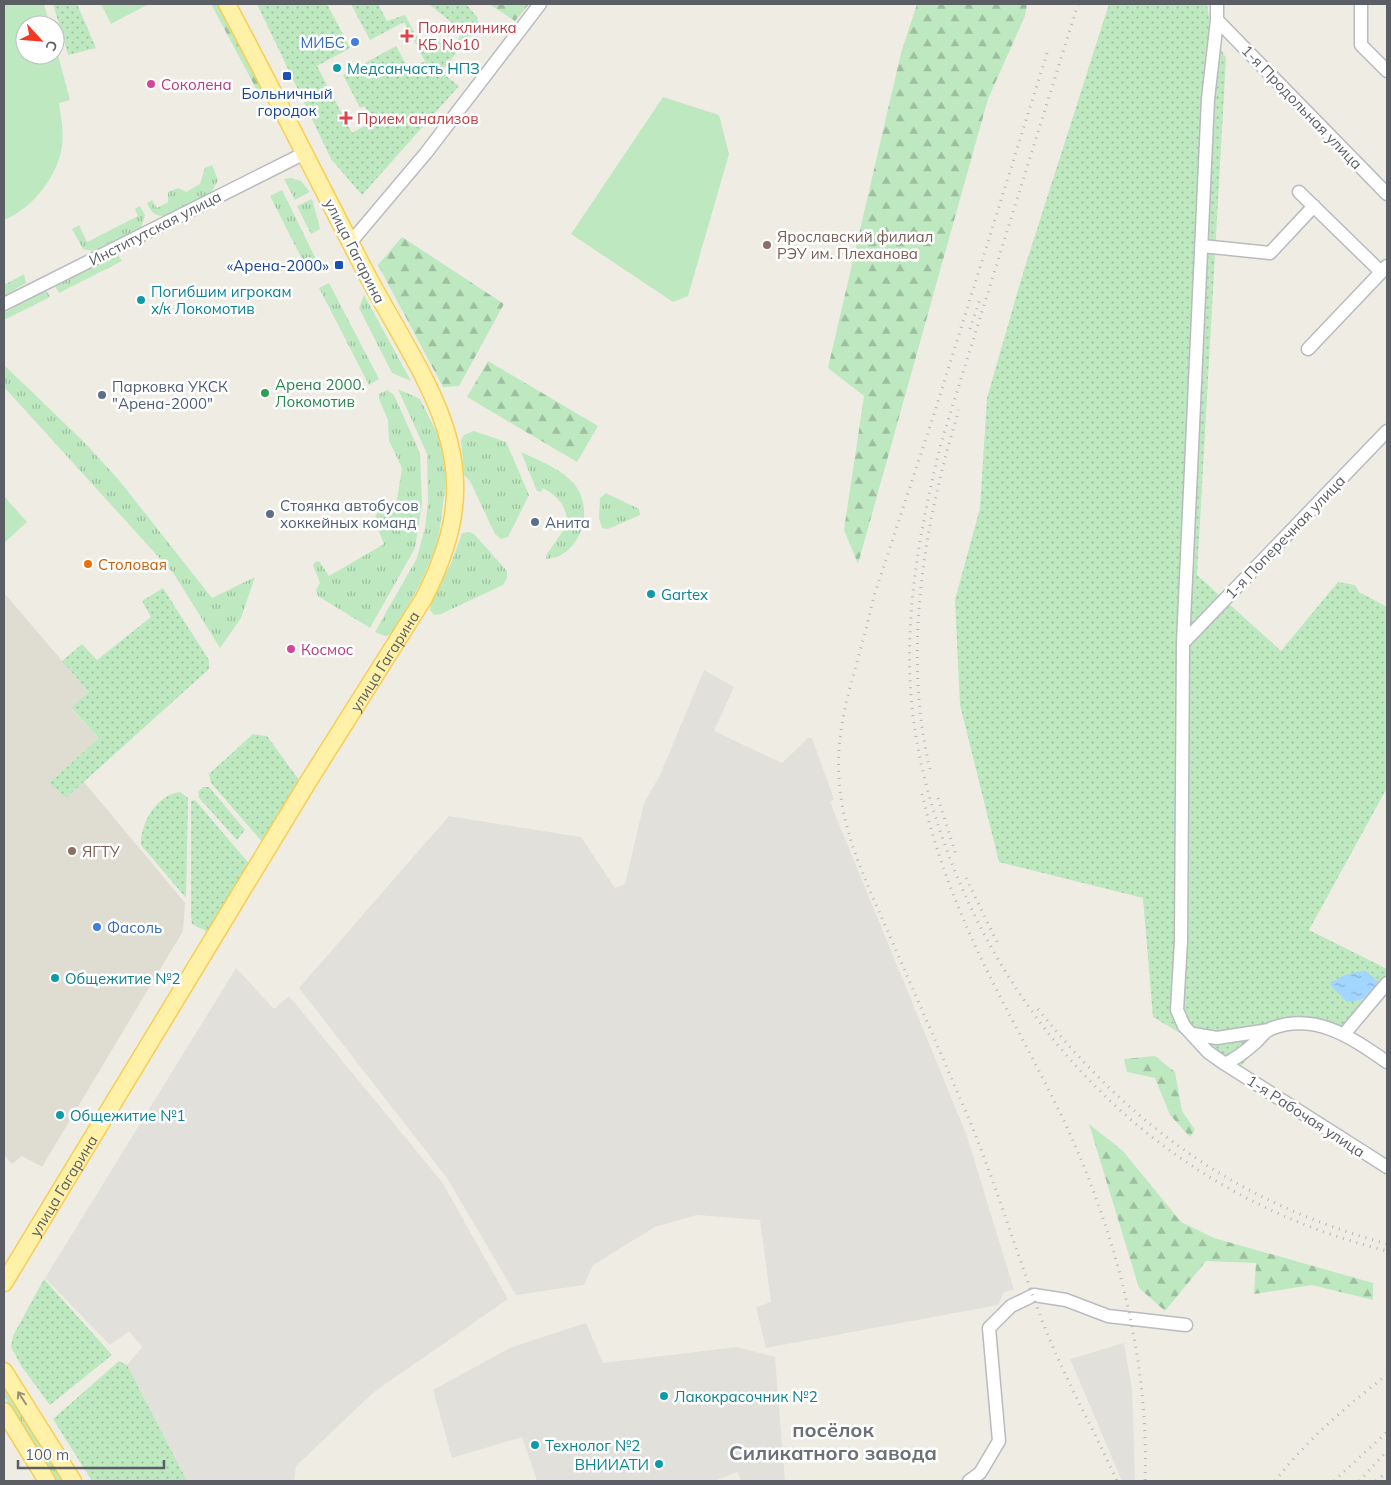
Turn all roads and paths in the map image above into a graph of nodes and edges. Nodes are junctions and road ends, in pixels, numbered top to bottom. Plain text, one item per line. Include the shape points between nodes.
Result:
1 (227, 4) edge
2 (540, 4) edge
3 (1217, 4) edge
4 (1361, 4) edge
5 (1217, 20) junction
6 (1387, 71) edge
7 (306, 153) junction
8 (1299, 192) dead end
9 (1387, 194) edge
10 (1314, 206) junction
11 (350, 243) junction
12 (1202, 246) junction
13 (1384, 269) edge
14 (4, 304) edge
15 (1308, 349) dead end
16 (1387, 431) edge
17 (1184, 643) junction
18 (1387, 983) edge
19 (1269, 1030) junction
20 (1345, 1033) junction
21 (1193, 1034) junction
22 (1387, 1062) edge
23 (1225, 1064) junction
24 (1387, 1168) edge
25 (8, 1270) edge
26 (4, 1283) edge
27 (4, 1292) edge
28 (1186, 1325) dead end
29 (4, 1371) edge
30 (4, 1411) edge
31 (47, 1481) edge
32 (74, 1481) edge
33 (969, 1481) edge

1 - 7 main road, улица Гагарина
2 - 11 street via 426,153
3 - 5 street, 1-я Рабочая улица
4 - 6 street via 1361,45
5 - 9 street, 1-я Продольная улица
5 - 12 street, 1-я Рабочая улица via 1208,100
7 - 11 main road, улица Гагарина
7 - 14 street, Институтская улица
8 - 10 street
10 - 12 street via 1270,254
10 - 13 street
11 - 25 main road, улица Гагарина via 437,406 446,433 455,482 450,539 424,598
12 - 17 street, 1-я Рабочая улица
13 - 15 street
16 - 17 street, 1-я Поперечная улица
17 - 21 street, 1-я Рабочая улица via 1181,941 1177,1010 1184,1026
18 - 20 street
19 - 20 street via 1292,1024 1316,1025
19 - 21 street via 1217,1038
19 - 23 street via 1238,1058
20 - 22 street
21 - 23 street, 1-я Рабочая улица via 1208,1052
23 - 24 street, 1-я Рабочая улица
25 - 26 main road, улица Гагарина
25 - 27 main road
28 - 33 street via 1108,1316 1066,1300 1034,1295 1011,1306 989,1328 1000,1441 980,1473
32 -> 29 main road
30 - 31 main road

